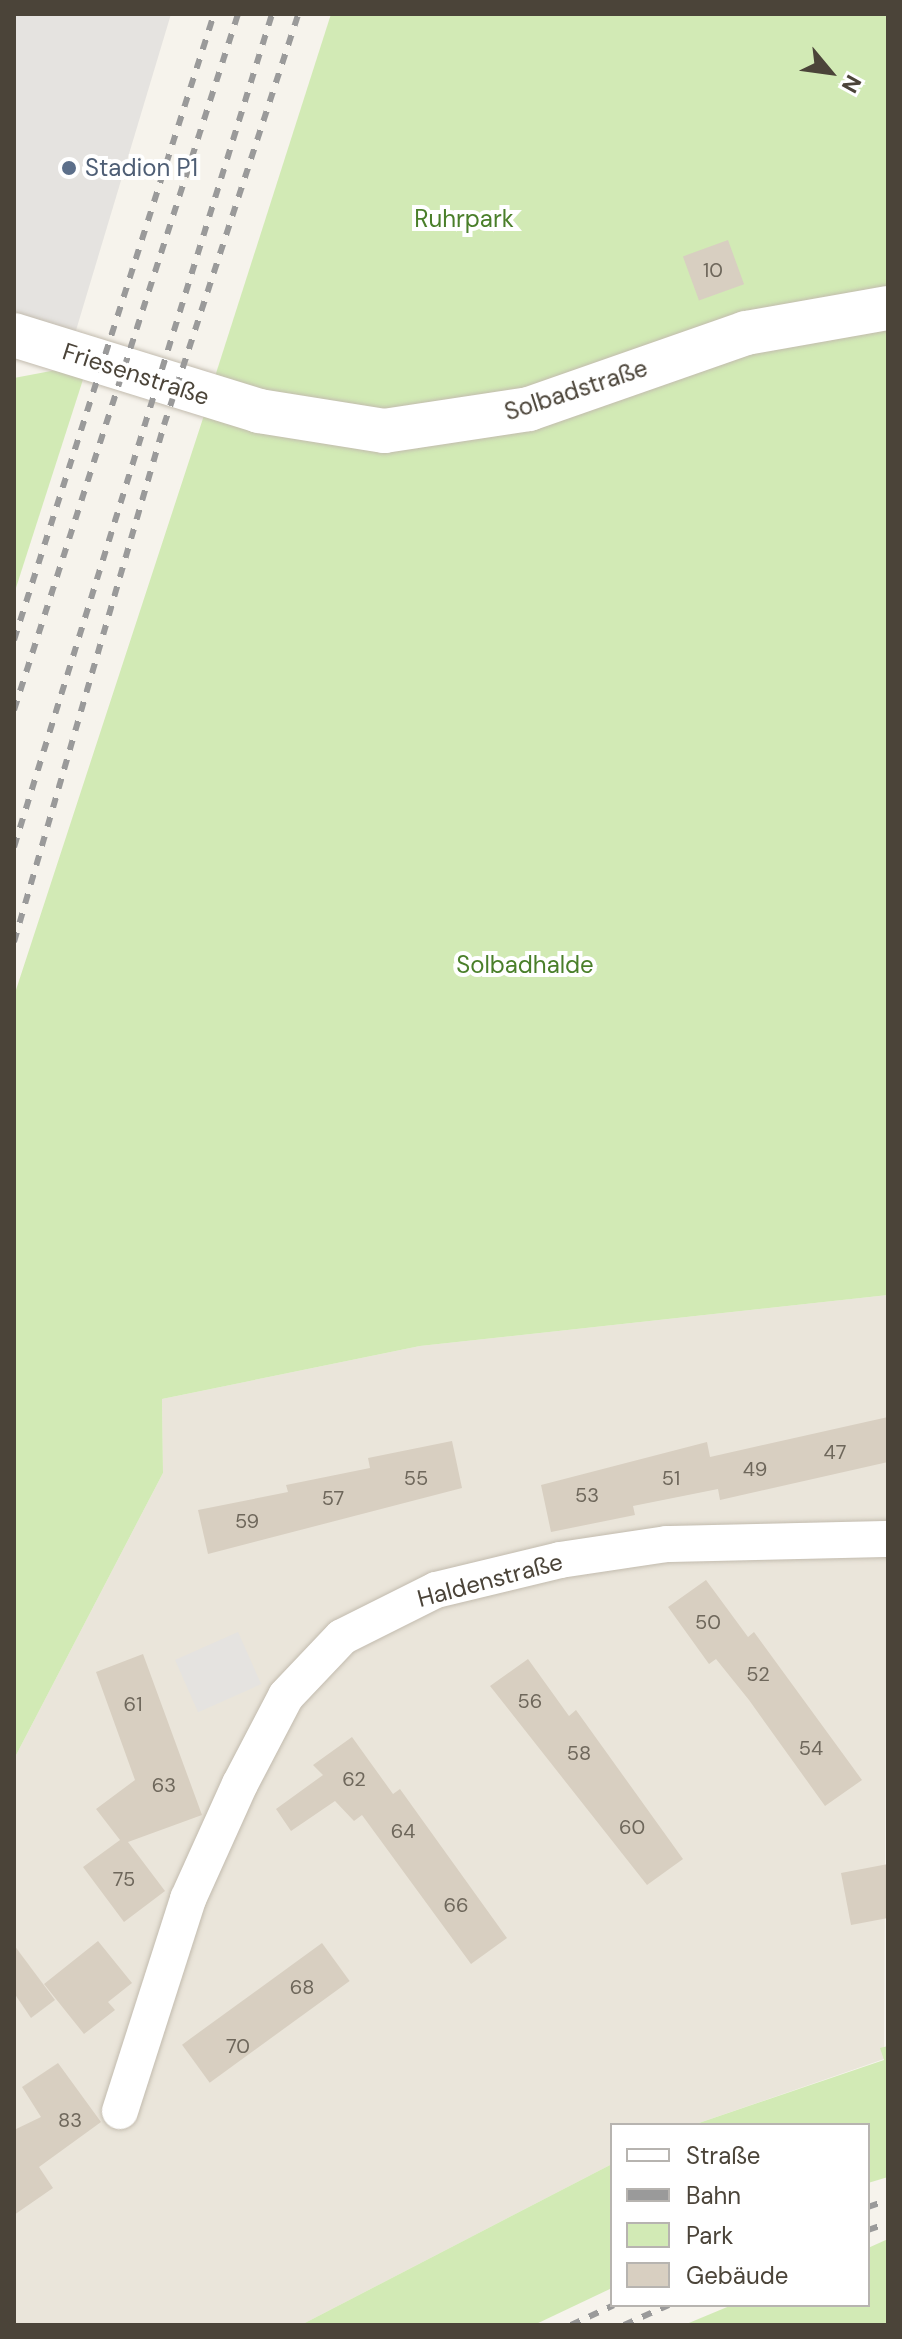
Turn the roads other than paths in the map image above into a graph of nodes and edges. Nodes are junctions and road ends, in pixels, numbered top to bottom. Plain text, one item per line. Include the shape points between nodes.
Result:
1 (888, 308) edge
2 (14, 335) edge
3 (259, 411) joint
4 (888, 1539) edge
5 (120, 2111) dead end

1 - 3 street, Solbadstraße via 746,333 495,417 364,430
2 - 3 street, Friesenstraße
4 - 5 street, Haldenstraße via 667,1544 576,1557 436,1590 342,1637 286,1696 240,1784 188,1899

